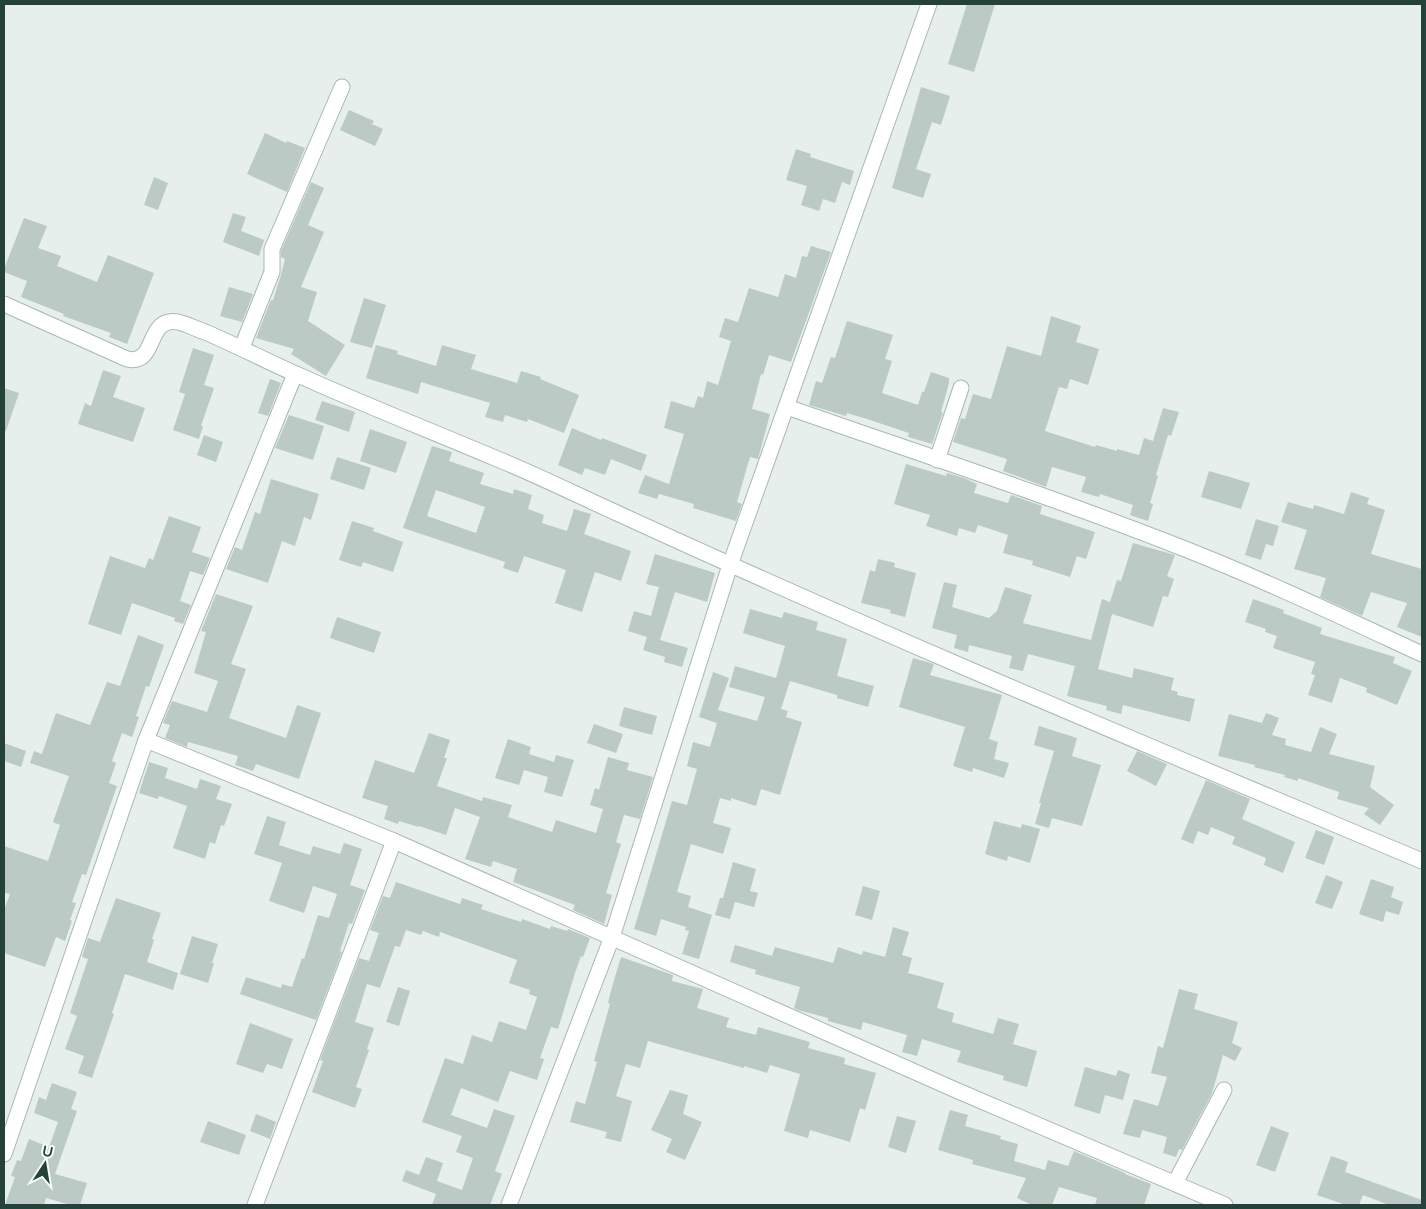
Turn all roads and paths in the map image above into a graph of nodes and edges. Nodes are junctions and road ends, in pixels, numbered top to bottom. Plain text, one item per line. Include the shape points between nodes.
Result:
1 (929, 4) edge
2 (342, 87) dead end
3 (4, 304) edge
4 (242, 348) junction
5 (295, 374) junction
6 (961, 388) dead end
7 (787, 407) junction
8 (937, 460) junction
9 (730, 565) junction
10 (1422, 654) edge
11 (146, 740) junction
12 (394, 841) junction
13 (1422, 862) edge
14 (612, 937) junction
15 (1224, 1090) dead end
16 (4, 1154) edge
17 (1175, 1183) junction
18 (255, 1205) edge
19 (509, 1205) edge
20 (1225, 1205) edge

1 - 7 street
2 - 4 street via 272,248 272,272
3 - 4 street via 134,361 143,357 158,328 168,322 182,323
4 - 5 street
5 - 9 street via 500,460
5 - 11 street
6 - 8 street
7 - 8 street
7 - 9 street
8 - 10 street via 1180,547
9 - 13 street
9 - 14 street
11 - 12 street
11 - 16 street
12 - 14 street
12 - 18 street
14 - 17 street via 958,1091
14 - 19 street
15 - 17 street
17 - 20 street

